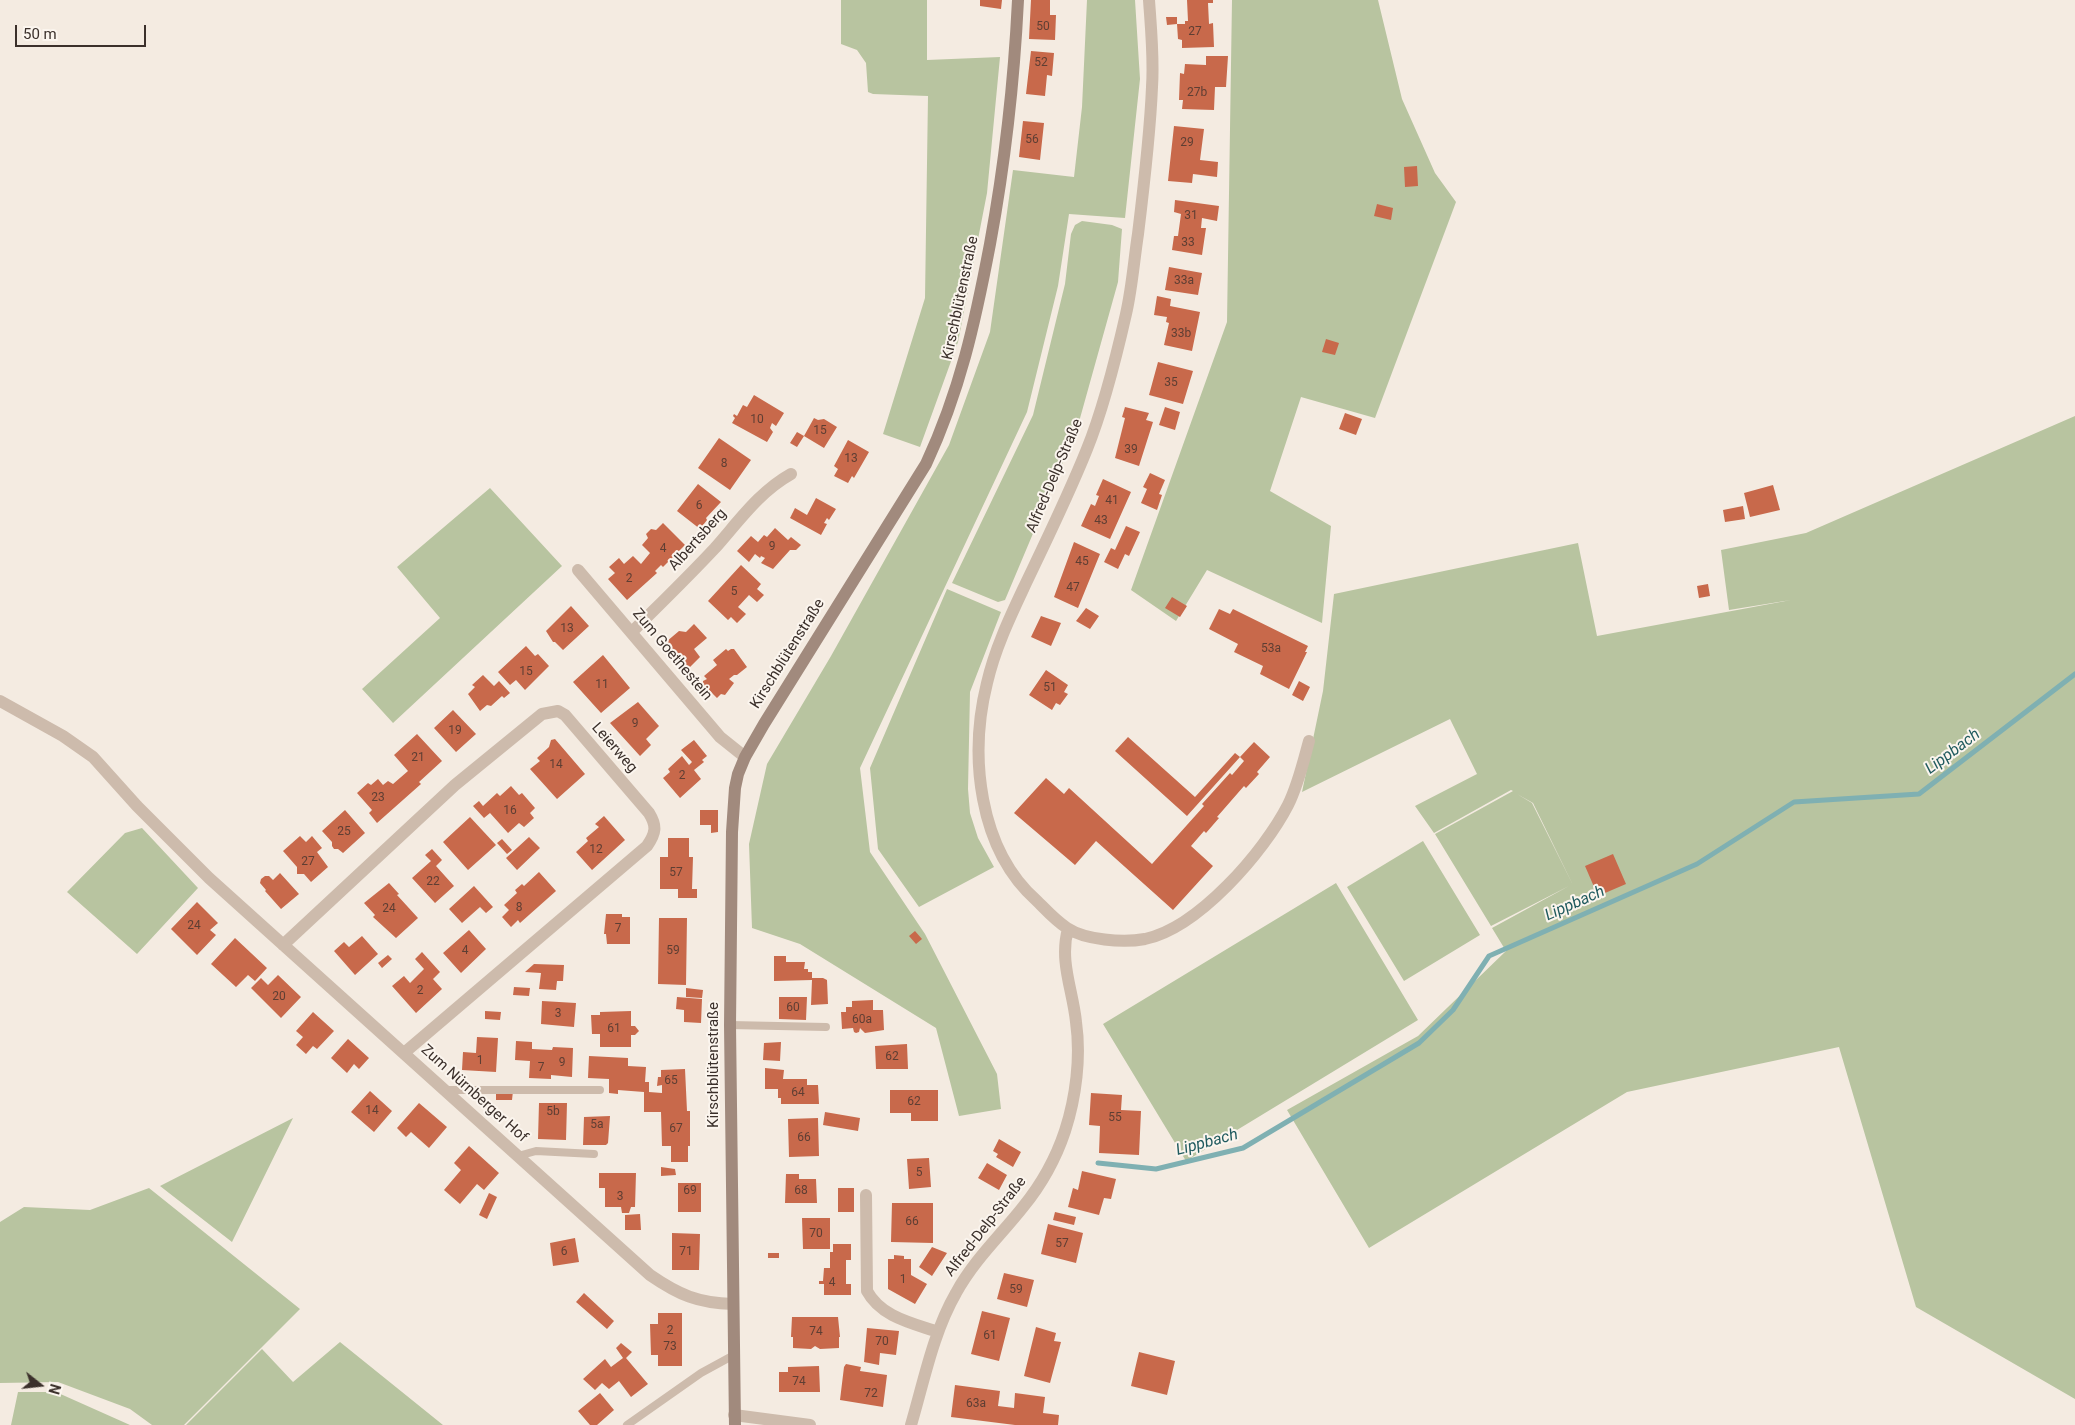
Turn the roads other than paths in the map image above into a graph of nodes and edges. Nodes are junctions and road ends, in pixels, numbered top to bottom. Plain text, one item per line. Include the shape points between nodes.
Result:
1 (1018, 0) edge
2 (1149, 0) edge
3 (791, 474) dead end
4 (578, 570) dead end
5 (632, 632) junction
6 (0, 701) edge
7 (1309, 741) dead end
8 (745, 756) junction
9 (1068, 929) junction
10 (283, 945) junction
11 (730, 1025) junction
12 (826, 1027) dead end
13 (404, 1054) junction
14 (444, 1090) junction
15 (600, 1090) dead end
16 (594, 1154) dead end
17 (518, 1156) junction
18 (866, 1195) dead end
19 (733, 1304) junction
20 (938, 1332) junction
21 (734, 1355) junction
22 (734, 1420) edge
23 (627, 1425) edge
24 (810, 1425) edge
25 (910, 1425) edge

1 - 8 main road, Kirschblütenstraße via 1015,67 999,195 970,343 958,387 926,464
2 - 9 street, Alfred-Delp-Straße via 1152,85 1148,146 1127,310 1088,446 998,647 982,712 979,761 983,805 993,838 1022,888
3 - 5 street, Albertsberg via 775,483 751,505 682,584
4 - 5 street, Zum Goethestein
5 - 8 street, Zum Goethestein via 720,737
6 - 10 street, Zum Nürnberger Hof via 94,757 137,806 209,878
7 - 9 street, Alfred-Delp-Straße via 1300,777 1270,834 1213,900 1189,920 1146,939 1125,941 1096,938
8 - 11 main road, Kirschblütenstraße via 735,788 733,823
9 - 20 street, Alfred-Delp-Straße via 1064,953 1077,1023 1078,1048 1072,1106 1065,1132 1024,1206 970,1270 952,1299
10 - 13 street, Zum Nürnberger Hof
10 - 13 street, Leierweg via 455,785 542,714 558,711 565,715 649,813 656,830 653,838 648,846
11 - 12 lane
11 - 19 main road, Kirschblütenstraße
13 - 14 street, Zum Nürnberger Hof
14 - 15 lane
14 - 17 street, Zum Nürnberger Hof
16 - 17 lane via 536,1152
17 - 19 street, Zum Nürnberger Hof via 650,1275 689,1298 713,1304
18 - 20 street via 867,1291 880,1309 892,1316
19 - 21 main road, Kirschblütenstraße
20 - 25 street, Alfred-Delp-Straße
21 - 22 main road, Kirschblütenstraße
21 - 23 lane via 701,1372
22 - 24 street

